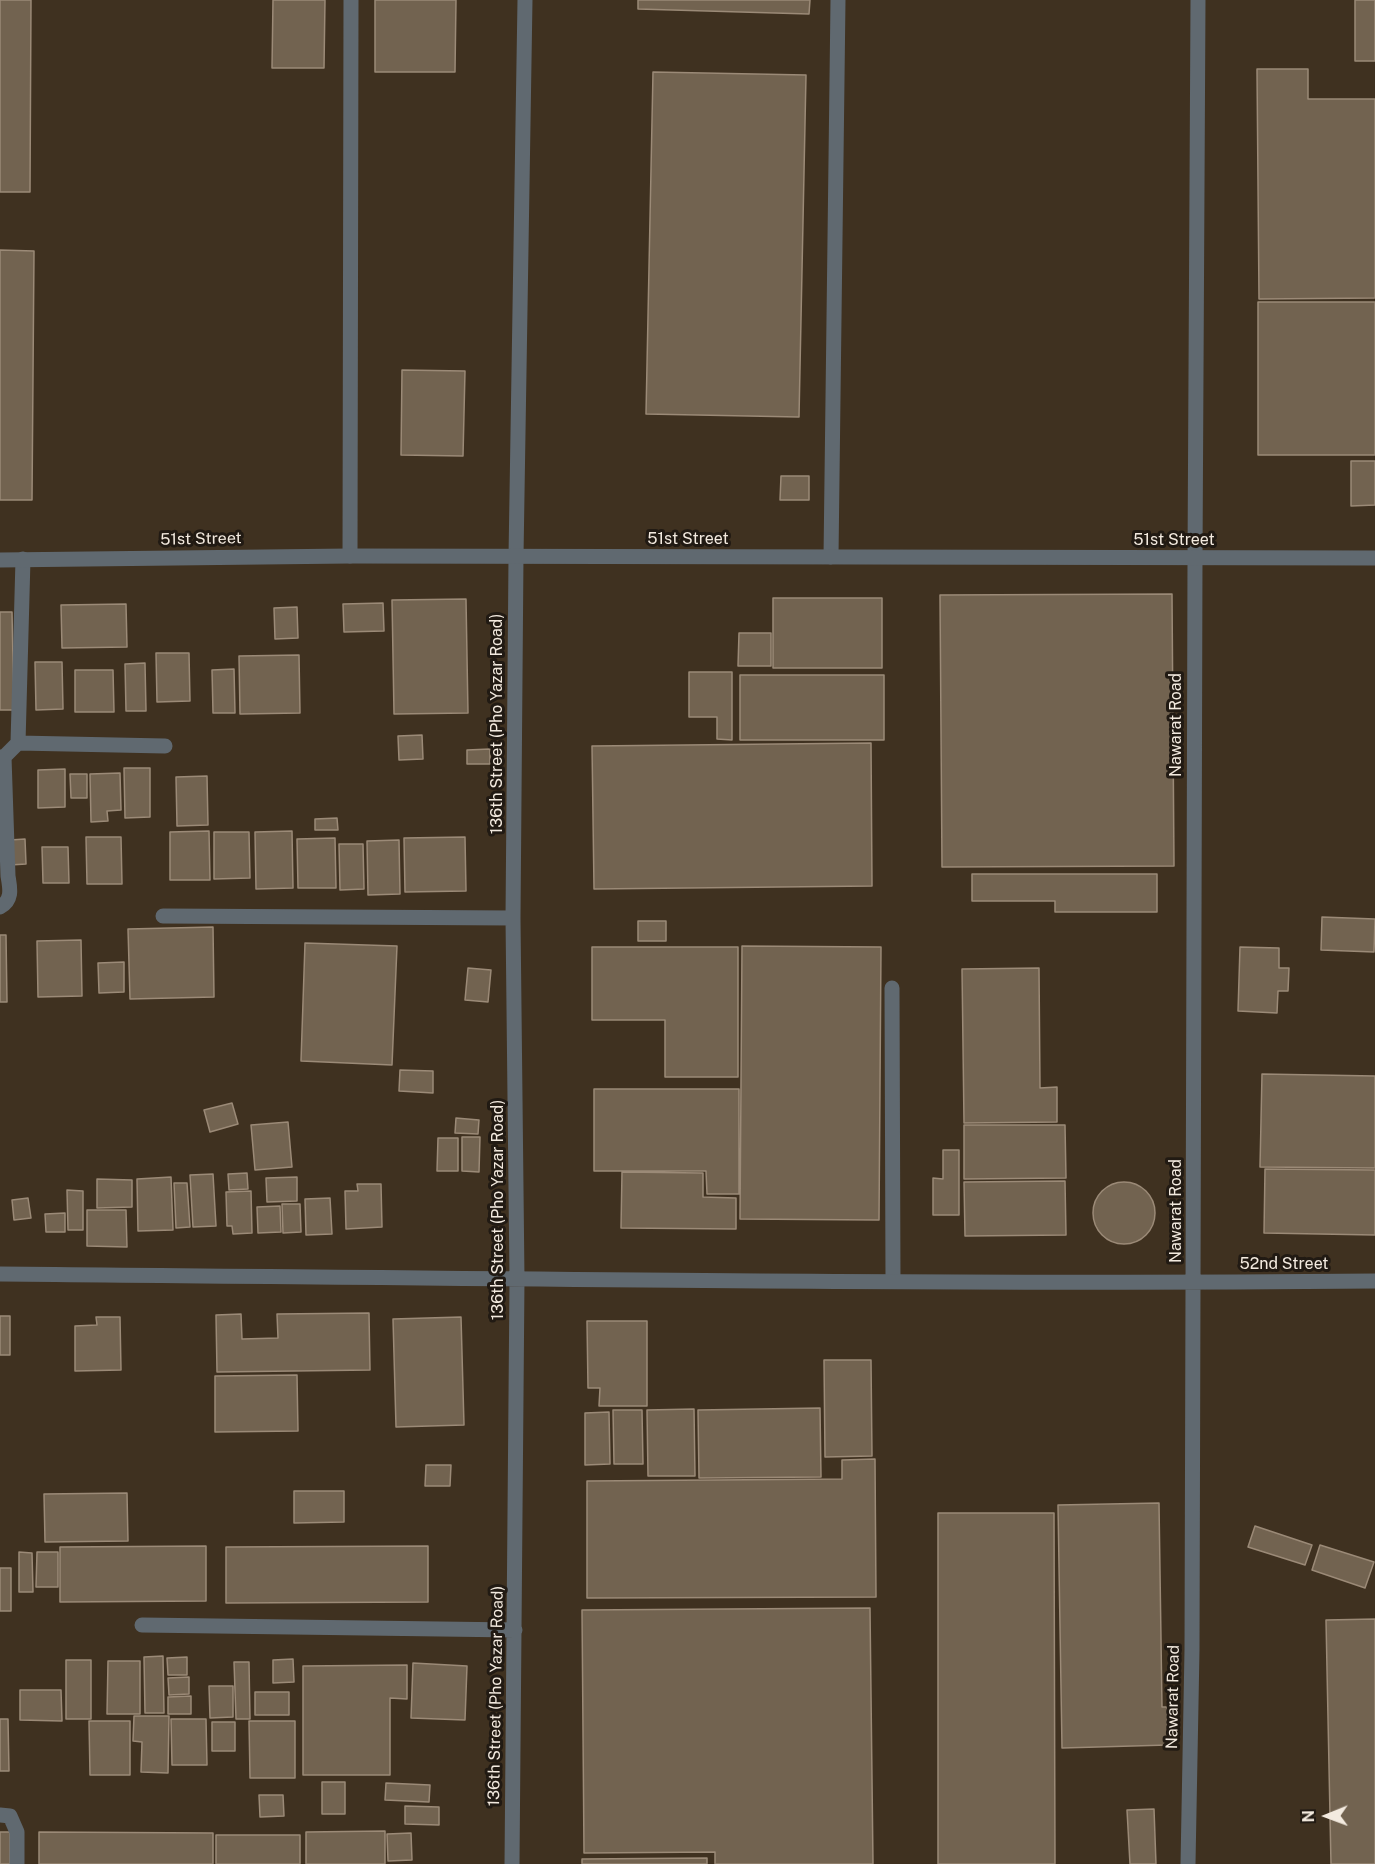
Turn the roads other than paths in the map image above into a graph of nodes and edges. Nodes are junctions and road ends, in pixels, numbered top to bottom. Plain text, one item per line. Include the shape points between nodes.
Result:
1 (351, 0) edge
2 (525, 0) edge
3 (838, 0) edge
4 (1198, 0) edge
5 (350, 556) junction
6 (516, 556) junction
7 (831, 557) junction
8 (1195, 558) junction
9 (1375, 558) edge
10 (0, 560) edge
11 (23, 560) junction
12 (18, 743) junction
13 (165, 746) dead end
14 (2, 757) edge
15 (0, 907) edge
16 (163, 916) dead end
17 (513, 918) junction
18 (892, 988) dead end
19 (0, 1274) edge
20 (517, 1279) junction
21 (893, 1281) junction
22 (1375, 1281) edge
23 (1194, 1283) junction
24 (142, 1625) dead end
25 (515, 1630) junction
26 (0, 1815) edge
27 (17, 1864) edge
28 (512, 1864) edge
29 (1188, 1864) edge

1 - 5 street
2 - 6 street, 136th Street (Pho Yazar Road)
3 - 7 street
4 - 8 street, Nawarat Road
5 - 6 street, 51st Street
5 - 11 street, 51st Street
6 - 7 street, 51st Street
6 - 17 street, 136th Street (Pho Yazar Road)
7 - 8 street, 51st Street
8 - 9 street, 51st Street
8 - 23 street, Nawarat Road
10 - 11 street, 51st Street
11 - 12 street
12 - 13 street
12 - 14 street
14 - 15 street via 11,893
16 - 17 street
17 - 20 street, 136th Street (Pho Yazar Road)
18 - 21 street
19 - 20 street, 52nd Street
20 - 21 street, 52nd Street
20 - 25 street, 136th Street (Pho Yazar Road)
21 - 23 street, 52nd Street
22 - 23 street, 52nd Street
23 - 29 street, Nawarat Road
24 - 25 street
25 - 28 street, 136th Street (Pho Yazar Road)
26 - 27 street via 10,1816 17,1832

